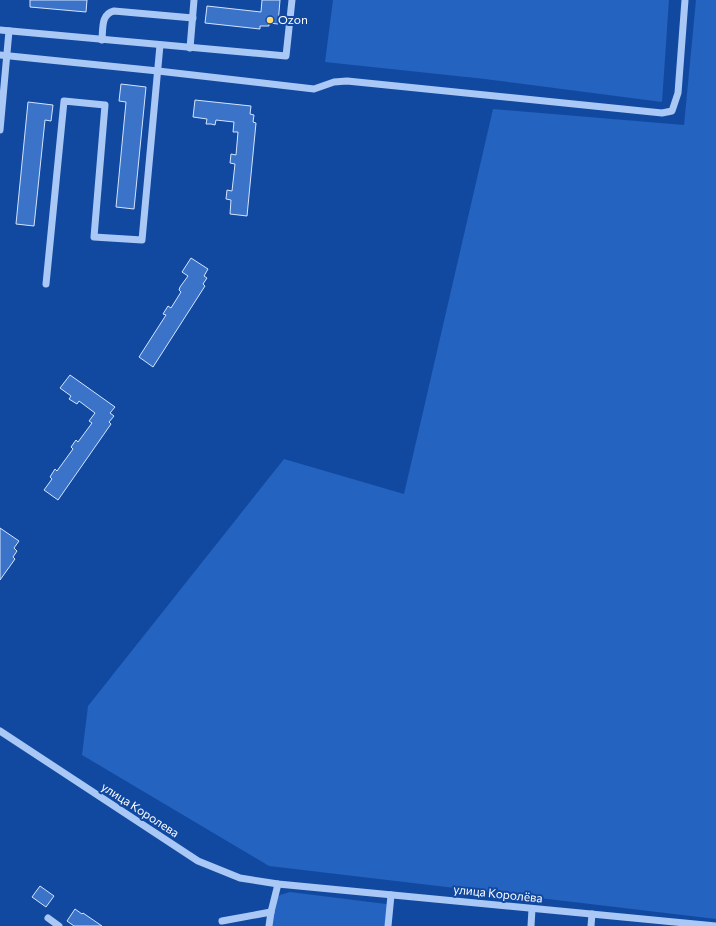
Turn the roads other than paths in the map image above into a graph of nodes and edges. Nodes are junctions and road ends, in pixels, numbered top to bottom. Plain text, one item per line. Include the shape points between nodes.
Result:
1 (194, 0) edge
2 (292, 0) edge
3 (685, 0) edge
4 (193, 18) junction
5 (0, 30) edge
6 (9, 30) junction
7 (102, 40) junction
8 (160, 45) junction
9 (190, 48) junction
10 (3, 55) edge
11 (158, 71) junction
12 (0, 130) edge
13 (46, 284) dead end
14 (0, 731) edge
15 (278, 884) junction
16 (391, 895) junction
17 (532, 909) junction
18 (271, 912) junction
19 (592, 914) junction
20 (48, 918) dead end
21 (222, 920) dead end
22 (59, 926) edge
23 (269, 926) edge
24 (388, 926) edge
25 (531, 926) edge
26 (591, 926) edge
27 (716, 926) edge

1 - 4 street
2 - 9 street via 286,56
3 - 11 street via 678,93 672,111 662,113 346,81 314,89
4 - 7 street via 114,11 103,20
4 - 9 street
5 - 6 street
6 - 7 street
6 - 10 street
7 - 8 street
8 - 9 street
8 - 11 street
10 - 11 street
10 - 12 street
11 - 13 street via 142,240 94,237 105,105 64,101
14 - 15 street, улица Королева via 198,861 240,878
15 - 16 street, улица Королёва
15 - 18 street
16 - 17 street, улица Королёва
16 - 24 street
17 - 19 street, улица Королёва
17 - 25 street
18 - 21 street
18 - 23 street
19 - 26 street
19 - 27 street, улица Королёва
20 - 22 street

